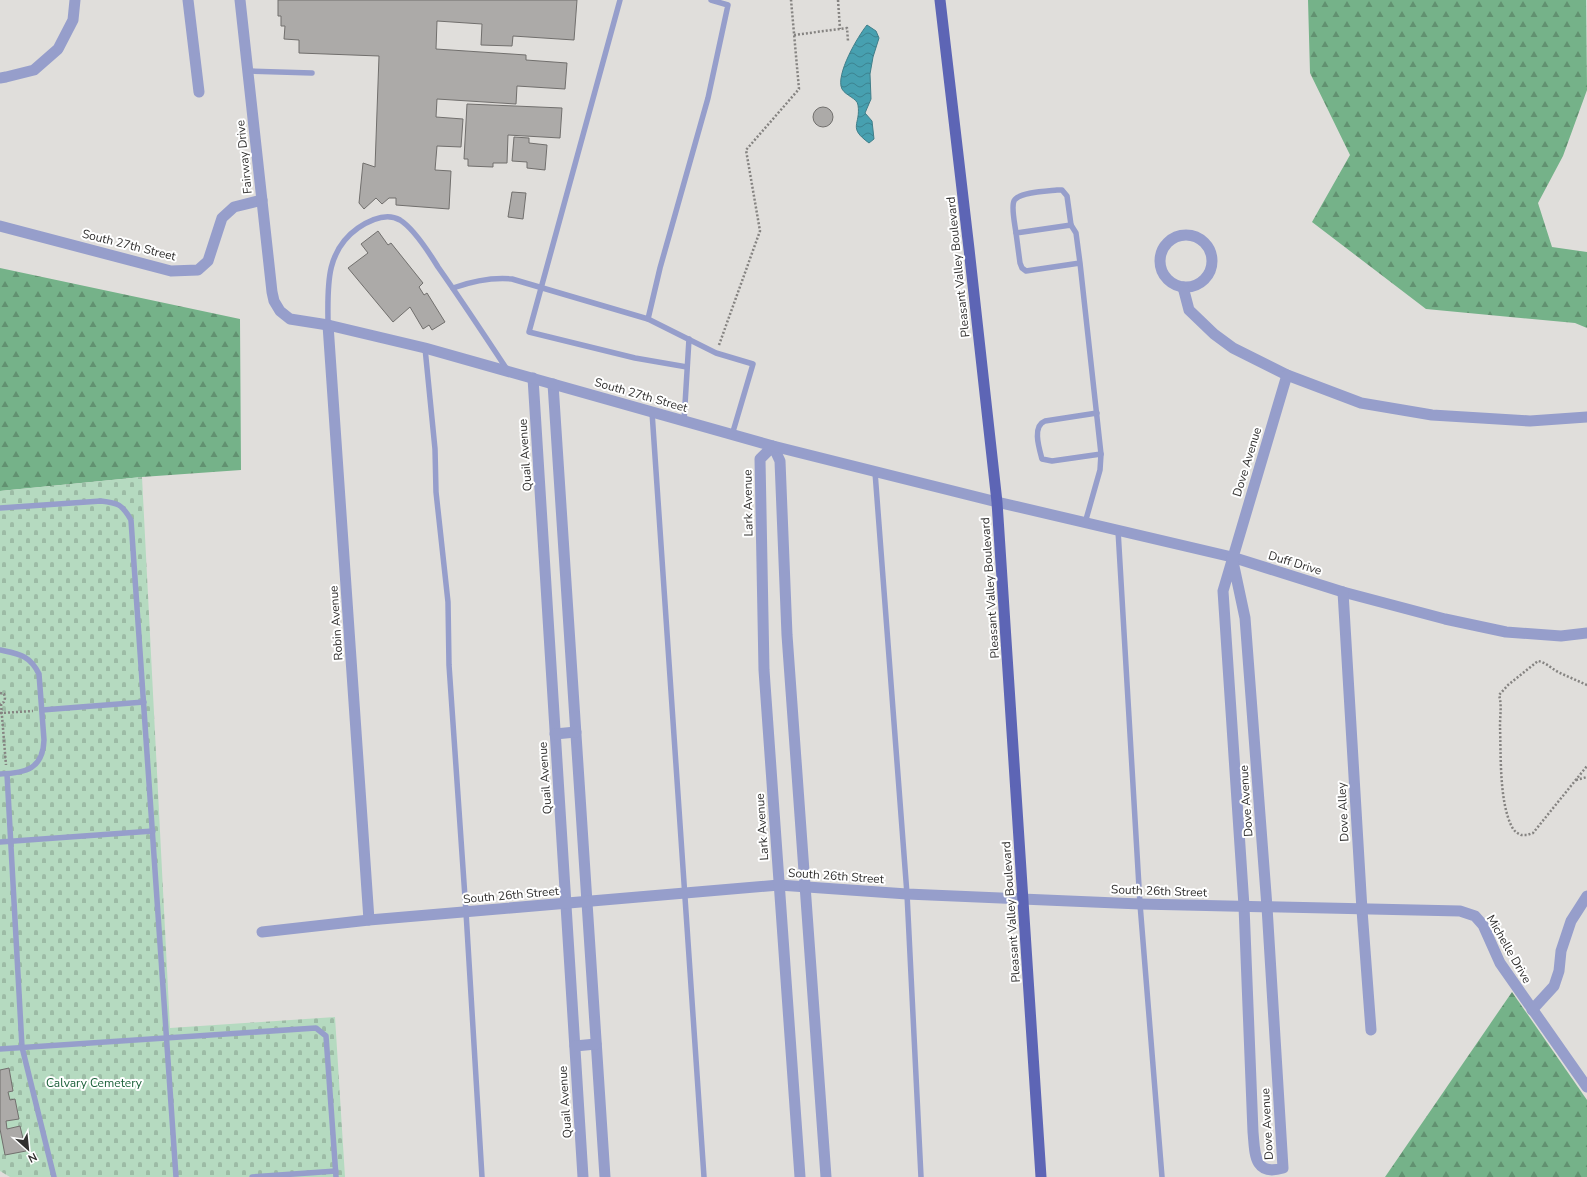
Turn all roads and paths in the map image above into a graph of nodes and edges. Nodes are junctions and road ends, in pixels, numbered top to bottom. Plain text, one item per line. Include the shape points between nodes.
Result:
1 (76, 0) edge
2 (188, 0) edge
3 (240, 0) edge
4 (620, 0) edge
5 (711, 0) edge
6 (791, 0) edge
7 (838, 0) edge
8 (940, 0) edge
9 (840, 29) junction
10 (794, 35) junction
11 (848, 41) dead end
12 (248, 71) junction
13 (312, 73) dead end
14 (0, 78) edge
15 (199, 92) dead end
16 (262, 200) junction
17 (1071, 225) junction
18 (0, 226) edge
19 (1016, 232) junction
20 (1080, 264) junction
21 (541, 287) junction
22 (1183, 287) junction
23 (453, 288) junction
24 (280, 310) joint
25 (648, 319) junction
26 (328, 325) junction
27 (689, 339) junction
28 (425, 348) junction
29 (716, 353) junction
30 (687, 367) junction
31 (508, 371) junction
32 (1287, 375) junction
33 (533, 378) junction
34 (552, 384) junction
35 (652, 412) junction
36 (1097, 413) junction
37 (1587, 417) edge
38 (684, 421) junction
39 (732, 435) junction
40 (774, 446) junction
41 (1101, 454) junction
42 (875, 472) junction
43 (997, 502) junction
44 (0, 508) edge
45 (1085, 523) junction
46 (1118, 530) junction
47 (1232, 557) junction
48 (1343, 592) junction
49 (1587, 633) edge
50 (0, 650) edge
51 (1587, 685) edge
52 (0, 693) edge
53 (144, 702) junction
54 (0, 704) edge
55 (42, 710) junction
56 (1, 713) edge
57 (576, 732) junction
58 (555, 734) junction
59 (1587, 766) edge
60 (0, 774) edge
61 (6, 774) junction
62 (1587, 777) edge
63 (1576, 780) junction
64 (153, 831) junction
65 (0, 842) edge
66 (10, 842) junction
67 (779, 885) junction
68 (805, 886) junction
69 (684, 893) junction
70 (907, 894) junction
71 (1587, 896) edge
72 (1023, 898) junction
73 (587, 901) junction
74 (566, 903) junction
75 (1140, 904) junction
76 (1244, 906) junction
77 (1267, 907) junction
78 (1362, 910) junction
79 (466, 912) junction
80 (369, 920) junction
81 (262, 932) dead end
82 (1532, 1010) junction
83 (1371, 1030) dead end
84 (167, 1038) junction
85 (596, 1044) junction
86 (575, 1046) junction
87 (22, 1047) junction
88 (0, 1049) edge
89 (1587, 1087) edge
90 (336, 1174) edge
91 (54, 1177) edge
92 (176, 1177) edge
93 (252, 1177) edge
94 (482, 1177) edge
95 (583, 1177) edge
96 (605, 1177) edge
97 (704, 1177) edge
98 (800, 1177) edge
99 (826, 1177) edge
100 (922, 1177) edge
101 (1041, 1177) edge
102 (1162, 1177) edge

1 - 14 street via 73,20 58,49 34,70
2 - 15 street
3 - 12 street, Fairway Drive
4 - 21 lane
5 - 25 lane via 728,5 708,98
6 - 10 path
7 - 9 path
8 - 43 main road, Pleasant Valley Boulevard
9 - 10 path
9 - 11 path via 847,28
10 - 29 path via 799,89 746,150 760,231
12 - 13 lane
12 - 16 street, Fairway Drive
16 - 18 street, South 27th Street via 234,207 222,218 208,261 198,270 171,271
16 - 24 street, Fairway Drive via 272,292
17 - 19 lane
17 - 19 lane via 1067,196 1062,190 1057,190 1021,195 1014,200
17 - 20 lane via 1076,233
19 - 20 lane via 1020,263 1026,271
20 - 36 lane
21 - 23 lane via 506,279 475,281
21 - 25 lane
21 - 30 lane via 529,332 635,358
22 - 22 street via 1199,284 1210,272 1212,264 1212,256 1204,241 1189,235 1180,235 1172,239 1161,253 1162,271 1167,279
22 - 32 street via 1189,310 1214,334 1233,348
23 - 26 lane via 407,226 392,217 377,218 347,237 335,255 328,279
23 - 31 lane
24 - 26 street, South 27th Street via 290,319
25 - 27 lane
26 - 28 street, South 27th Street
26 - 80 street, Robin Avenue
27 - 29 lane
27 - 30 lane
28 - 31 street, South 27th Street
28 - 79 lane via 435,449 436,492 448,602 449,665
29 - 39 lane via 753,364
30 - 38 lane
31 - 33 street, South 27th Street
32 - 37 street via 1361,403 1432,415 1530,421
32 - 47 street, Dove Avenue
33 - 34 street, South 27th Street
33 - 58 street, Quail Avenue
34 - 35 street, South 27th Street
34 - 57 street
35 - 38 street, South 27th Street
35 - 69 lane
36 - 41 lane
36 - 41 lane via 1045,421 1037,431 1042,459 1052,461
38 - 39 street, South 27th Street
39 - 40 street, South 27th Street
40 - 42 street, South 27th Street
40 - 67 street, Lark Avenue via 760,459 764,670
40 - 68 street via 780,461 787,635
41 - 45 lane via 1100,470
42 - 43 street, South 27th Street
42 - 70 lane
43 - 45 street, Duff Drive
43 - 72 main road, Pleasant Valley Boulevard
44 - 53 lane via 101,501 116,503 125,508 131,520
45 - 46 street, Duff Drive
46 - 47 street, Duff Drive
46 - 75 lane
47 - 48 street, Duff Drive
47 - 76 street, Dove Avenue via 1223,591
47 - 77 street, Dove Avenue via 1245,618
48 - 49 street, Duff Drive via 1506,632 1561,636
48 - 78 street, Dove Alley
50 - 55 lane via 18,653 28,658 35,666 39,674
51 - 63 path via 1538,661 1499,695 1505,806 1512,828 1521,835 1533,833
52 - 54 path via 4,694 5,698
53 - 55 lane
53 - 64 lane
54 - 56 path
55 - 56 path
55 - 61 lane via 44,745 40,759 24,771
56 - 61 path
57 - 58 street
57 - 73 street
58 - 74 street, Quail Avenue
59 - 63 path
60 - 61 lane
61 - 66 lane
62 - 63 path
64 - 66 lane
64 - 84 lane
65 - 66 lane
66 - 87 lane
67 - 68 street, South 26th Street
67 - 69 street, South 26th Street
67 - 98 street, Lark Avenue
68 - 70 street, South 26th Street
68 - 99 street
69 - 73 street, South 26th Street
69 - 97 lane
70 - 72 street, South 26th Street
70 - 100 lane
71 - 82 street via 1571,921 1561,951 1554,986
72 - 75 street, South 26th Street
72 - 101 main road, Pleasant Valley Boulevard
73 - 74 street, South 26th Street
73 - 85 street
74 - 79 street, South 26th Street
74 - 86 street, Quail Avenue
75 - 76 street, South 26th Street
75 - 102 lane
76 - 77 street, South 26th Street
76 - 77 street, Dove Avenue via 1253,1132 1259,1171 1264,1175 1274,1174 1283,1168
77 - 78 street, South 26th Street
78 - 82 street, Michelle Drive via 1460,911 1475,916 1483,925 1500,963
78 - 83 street, Dove Alley
79 - 80 street, South 26th Street
79 - 94 lane
80 - 81 street, South 26th Street
82 - 89 street, Michelle Drive
84 - 87 lane
84 - 90 lane via 316,1028 326,1036
84 - 92 lane
85 - 86 street
85 - 96 street
86 - 95 street, Quail Avenue
87 - 88 lane
87 - 91 lane
90 - 93 lane

